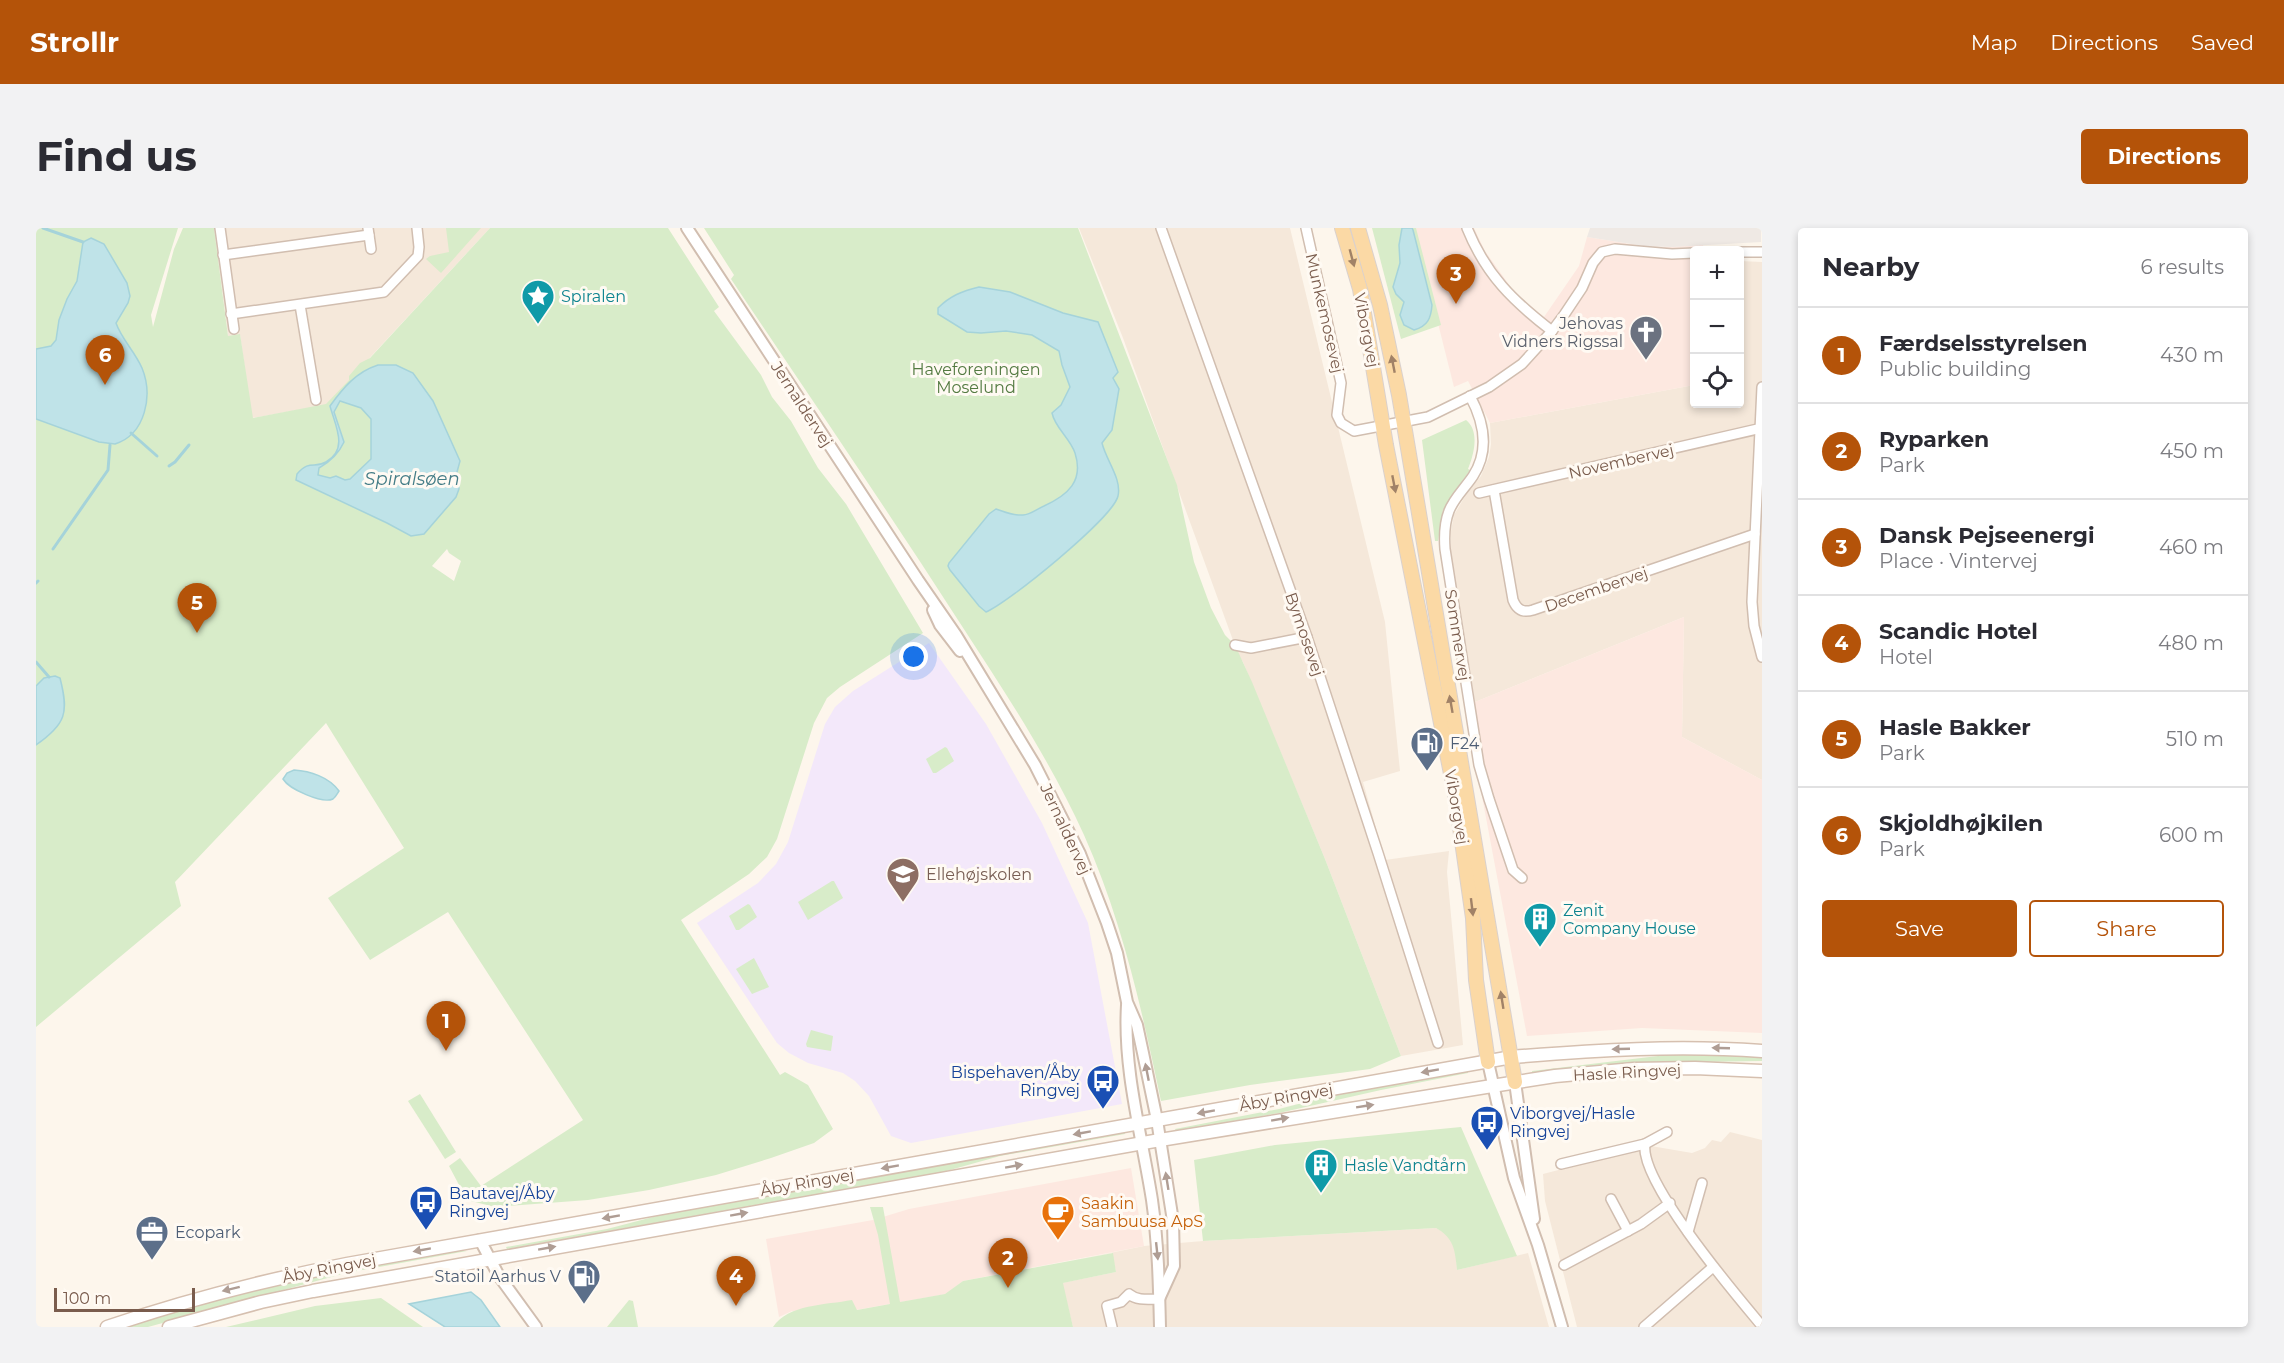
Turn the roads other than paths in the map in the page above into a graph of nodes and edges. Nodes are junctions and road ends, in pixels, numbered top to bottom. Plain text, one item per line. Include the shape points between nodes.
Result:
1 (220, 228) edge
2 (417, 228) edge
3 (687, 228) edge
4 (1161, 228) edge
5 (1306, 228) edge
6 (1342, 228) edge
7 (1358, 228) edge
8 (1467, 228) edge
9 (368, 231) edge
10 (371, 249) dead end
11 (1744, 252) edge
12 (1762, 252) edge
13 (1690, 253) edge
14 (223, 255) junction
15 (300, 305) junction
16 (231, 314) junction
17 (234, 329) dead end
18 (1552, 331) junction
19 (1762, 387) edge
20 (1470, 396) junction
21 (316, 400) dead end
22 (1403, 422) junction
23 (1383, 426) junction
24 (1761, 428) edge
25 (1494, 490) junction
26 (1479, 493) dead end
27 (1755, 534) junction
28 (1307, 638) junction
29 (1234, 645) dead end
30 (1762, 657) edge
31 (1522, 878) dead end
32 (1127, 1002) junction
33 (1438, 1043) dead end
34 (1762, 1051) edge
35 (1512, 1058) junction
36 (1488, 1062) junction
37 (1762, 1071) edge
38 (1515, 1082) junction
39 (1492, 1086) junction
40 (1157, 1120) junction
41 (1139, 1123) junction
42 (1667, 1132) dead end
43 (1160, 1140) junction
44 (1143, 1143) junction
45 (1645, 1143) junction
46 (1561, 1164) dead end
47 (1702, 1183) dead end
48 (1611, 1198) dead end
49 (1670, 1203) junction
50 (1628, 1231) junction
51 (1688, 1232) junction
52 (480, 1240) junction
53 (1538, 1245) junction
54 (489, 1258) junction
55 (1564, 1265) dead end
56 (1713, 1267) junction
57 (1159, 1299) junction
58 (1762, 1326) edge
59 (107, 1327) edge
60 (169, 1327) edge
61 (536, 1327) edge
62 (1112, 1327) edge
63 (1160, 1327) edge
64 (1562, 1327) edge
65 (1644, 1327) edge

1 - 14 street
2 - 15 street via 419,254 384,292
3 - 32 street, Jernaldervej via 918,580 940,625 976,669 1020,739 1080,854 1110,933
4 - 28 street, Bymosevej
5 - 23 street, Munkemosevej via 1341,383 1337,415 1341,423 1354,431
6 -> 23 main road, Viborgvej via 1360,289
22 -> 7 main road, Viborgvej via 1391,352
8 - 18 street via 1499,284
9 - 10 street
9 - 14 street
11 - 12 street
13 - 18 street via 1615,249 1602,252 1574,302
14 - 16 street
15 - 16 street
15 - 21 street
16 - 17 street
18 - 20 street via 1522,364
19 - 24 street
20 - 22 street via 1428,417
20 - 31 street, Sommervej via 1482,425 1483,451 1476,472 1449,510 1444,529 1445,549 1482,775 1513,870
22 - 23 street
35 -> 22 main road, Viborgvej
23 -> 36 main road, Viborgvej via 1459,819
24 - 25 street, Novembervej
24 - 27 street
25 - 26 street, Novembervej
25 - 27 street, Decembervej via 1513,600 1523,612
27 - 30 street via 1752,602
28 - 29 street via 1251,648
28 - 33 street, Bymosevej
40 -> 32 street, Jernaldervej via 1137,1025
32 - 41 street, Jernaldervej via 1127,1053
34 -> 35 main road, Hasle Ringvej via 1604,1049
35 - 36 main road, Åby Ringvej
35 - 38 main road, Viborgvej
36 - 39 street, Viborgvej
36 -> 40 main road, Åby Ringvej
37 - 38 main road, Hasle Ringvej via 1634,1069
38 - 39 main road, Hasle Ringvej
38 - 53 street, Viborgvej
43 -> 39 main road, Åby Ringvej
39 - 53 street, Viborgvej via 1514,1178
40 - 41 main road, Åby Ringvej
40 - 43 street, Jernaldervej
41 - 44 street, Jernaldervej
41 -> 52 main road, Åby Ringvej
42 - 45 street
43 - 44 main road, Åby Ringvej
57 -> 43 street, Jernaldervej via 1174,1266 1174,1223
54 -> 44 main road, Åby Ringvej
44 -> 57 street, Jernaldervej via 1160,1272
45 - 46 street
45 - 49 street via 1645,1159
47 - 51 street
48 - 50 street
49 - 50 street
49 - 51 street
50 - 55 street
51 - 56 street
52 - 54 street
52 -> 59 main road, Åby Ringvej via 258,1282
53 - 64 street, Viborgvej
54 - 60 main road, Åby Ringvej via 302,1293
54 - 61 street
56 - 58 street
56 - 65 street
57 - 62 street via 1140,1299 1129,1294 1121,1302 1107,1306
57 - 63 street, Jernaldervej

